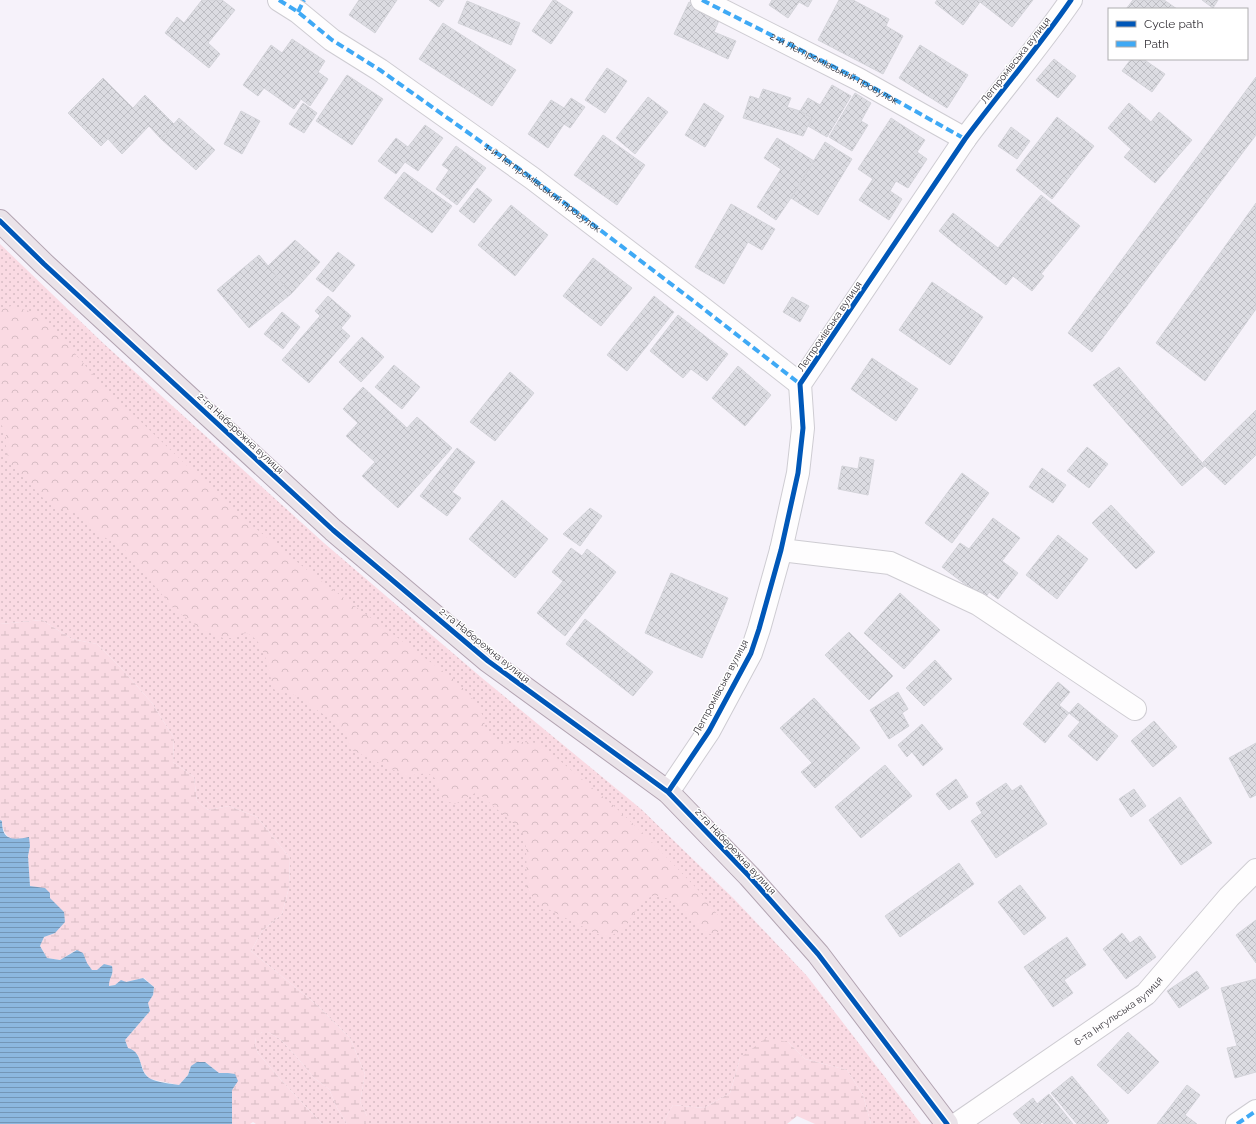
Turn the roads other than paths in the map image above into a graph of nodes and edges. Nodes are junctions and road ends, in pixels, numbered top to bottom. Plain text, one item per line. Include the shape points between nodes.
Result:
1 (279, 0) edge
2 (702, 0) edge
3 (1071, 0) edge
4 (301, 6) edge
5 (965, 139) junction
6 (0, 220) edge
7 (800, 384) junction
8 (781, 550) junction
9 (1135, 709) dead end
10 (668, 792) junction
11 (1256, 870) edge
12 (1256, 1111) edge
13 (947, 1124) edge
14 (957, 1124) edge
15 (1237, 1124) edge

1 - 4 street, 1-й Легпромівський провулок
2 - 5 street, 2-й Легпромівський провулок via 858,79
3 - 5 street, Легпромівська вулиця
4 - 7 street, 1-й Легпромівський провулок via 332,40 380,70 532,178
5 - 7 street, Легпромівська вулиця
6 - 10 main road, 2-га Набережна вулиця via 44,264 333,530 488,662
7 - 8 street, Легпромівська вулиця via 803,428 798,473
8 - 9 street via 890,562 978,604
8 - 10 street, Легпромівська вулиця via 751,653 709,731
10 - 13 main road, 2-га Набережна вулиця via 749,876 818,954
11 - 14 street, 6-та Інгульська вулиця via 1229,897 1146,994
12 - 15 street

